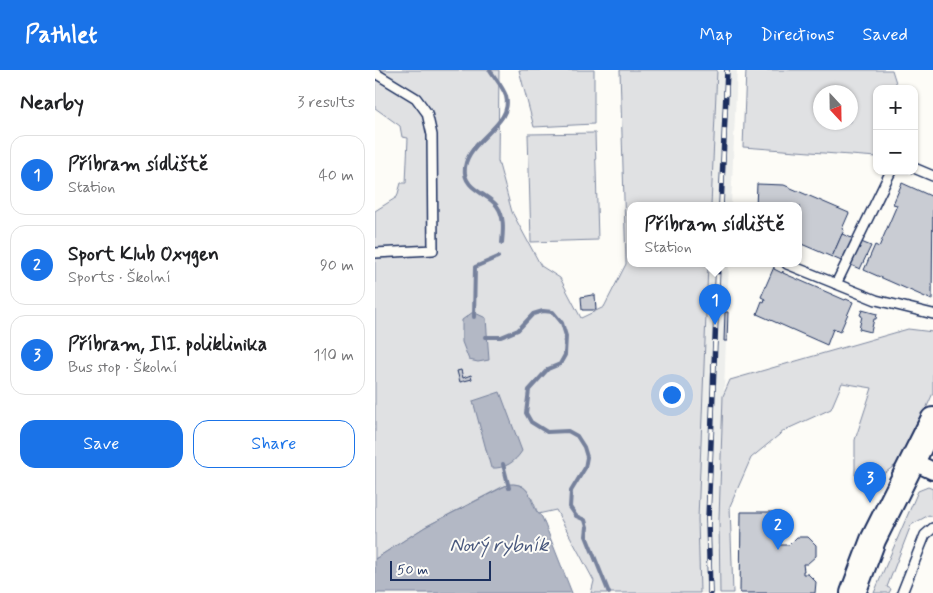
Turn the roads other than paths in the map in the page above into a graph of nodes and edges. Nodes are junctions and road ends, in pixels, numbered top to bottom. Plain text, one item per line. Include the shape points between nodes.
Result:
1 (375, 72) edge
2 (918, 170) edge
3 (889, 175) edge
4 (933, 176) edge
5 (375, 253) edge
6 (794, 267) edge
7 (836, 284) junction
8 (933, 314) edge
9 (933, 420) edge
10 (912, 462) junction
11 (933, 471) edge
12 (933, 528) edge
13 (853, 593) edge
14 (902, 593) edge

1 - 5 lane via 417,98 427,113 432,135 433,240 433,250
2 - 4 lane
3 - 7 lane
6 - 7 lane
7 - 8 lane via 876,300
9 - 10 street
10 - 11 street
10 - 13 street via 873,540
12 - 14 lane via 925,535

